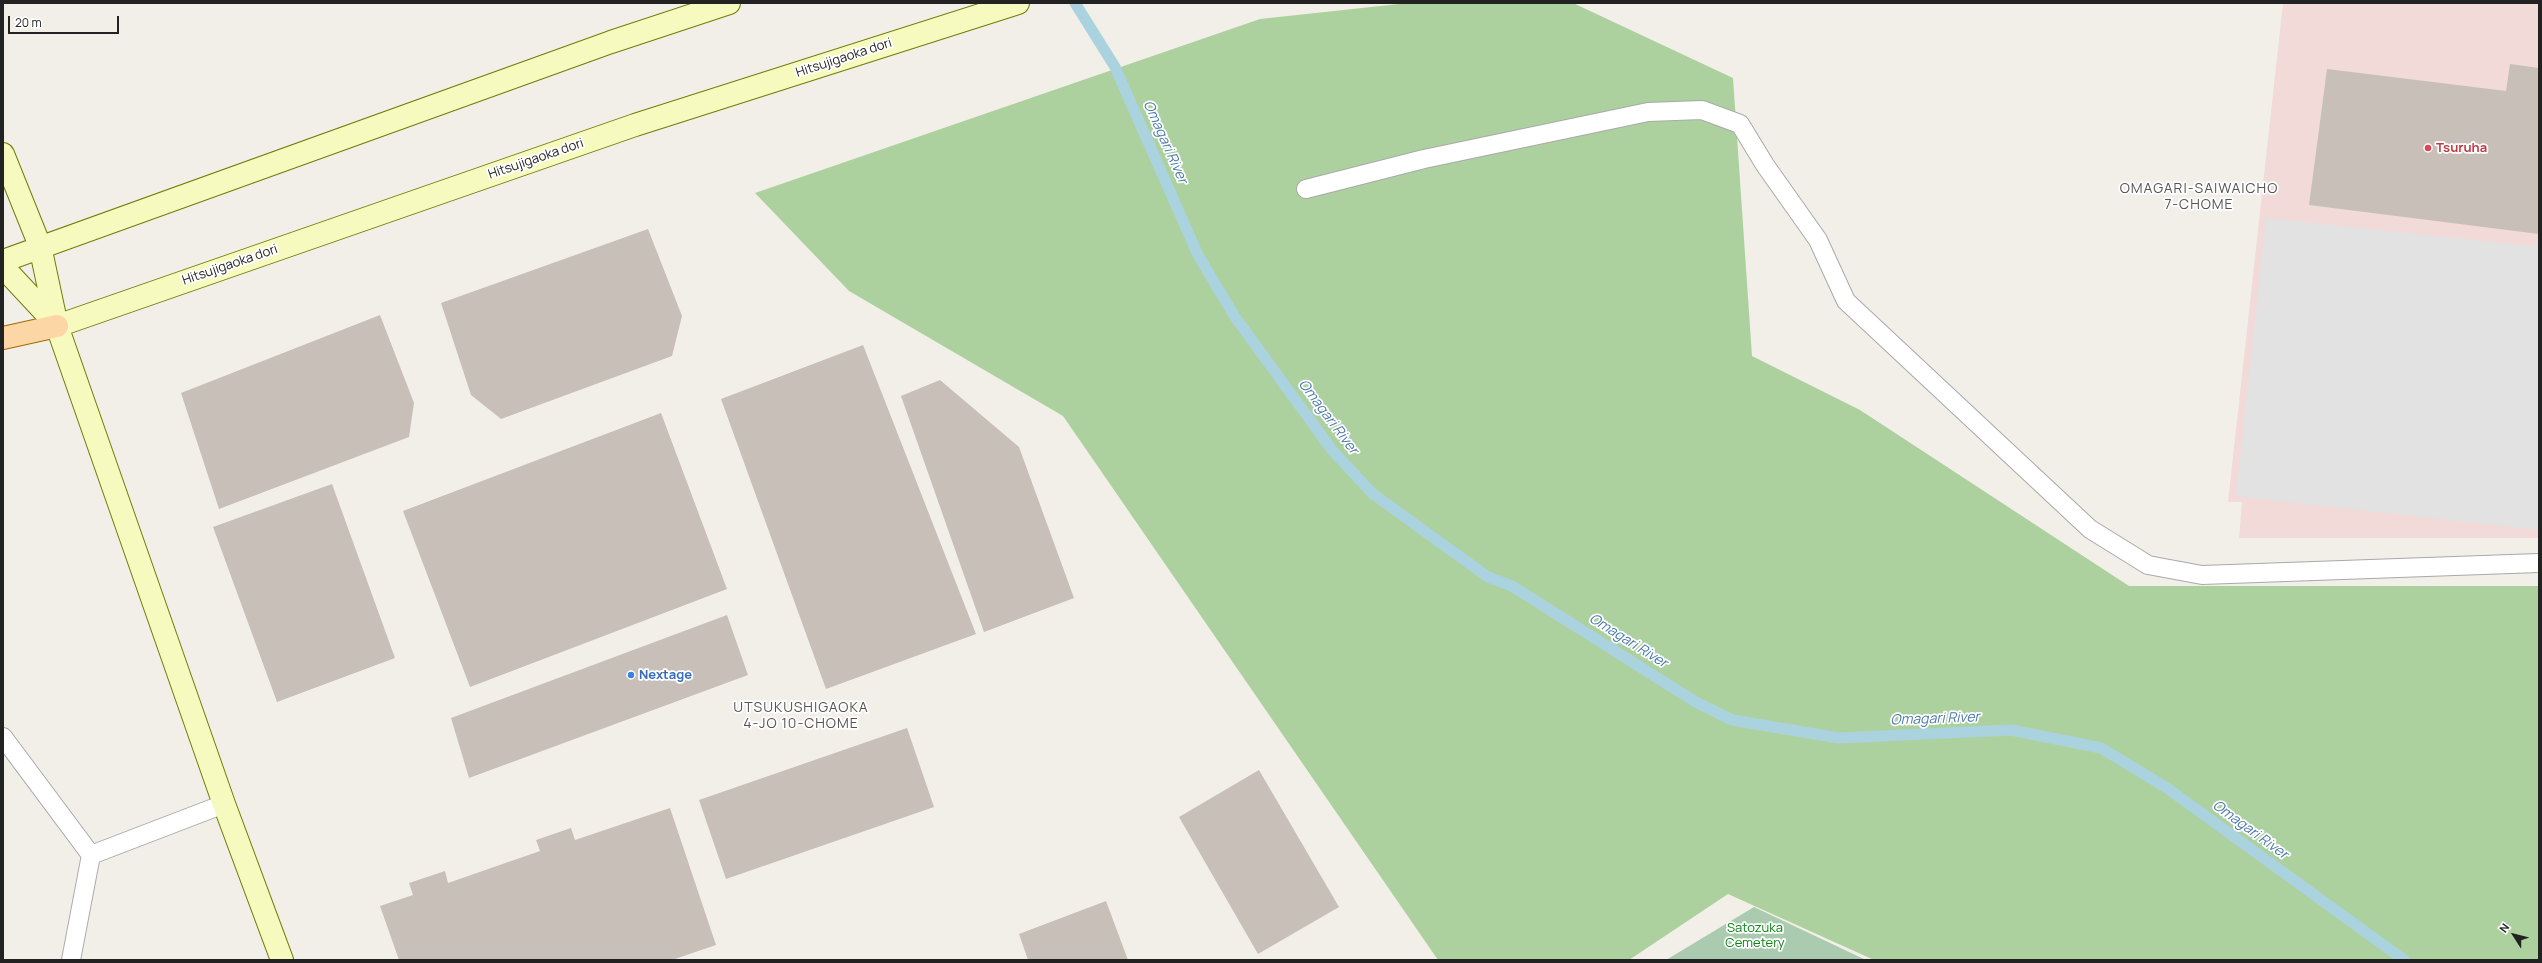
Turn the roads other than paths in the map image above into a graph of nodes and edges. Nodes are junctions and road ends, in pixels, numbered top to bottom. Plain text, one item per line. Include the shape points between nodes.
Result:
1 (729, 3) edge
2 (1018, 3) edge
3 (3, 154) edge
4 (1306, 189) dead end
5 (40, 246) junction
6 (3, 261) edge
7 (3, 267) edge
8 (57, 326) junction
9 (3, 338) edge
10 (2539, 563) edge
11 (3, 737) edge
12 (224, 804) junction
13 (91, 855) junction
14 (71, 960) edge
15 (282, 960) edge

1 - 5 main road via 611,42
2 - 8 main road, Hitsujigaoka dori via 635,125
3 - 5 main road
4 - 10 lane via 1424,159 1648,112 1702,110 1740,124 1765,165 1818,240 1846,302 2090,529 2148,565 2202,575
5 - 6 main road
5 - 8 main road
7 - 8 main road
8 - 9 main road
8 - 12 main road
11 - 13 lane
12 - 13 lane
12 - 15 main road
13 - 14 lane

